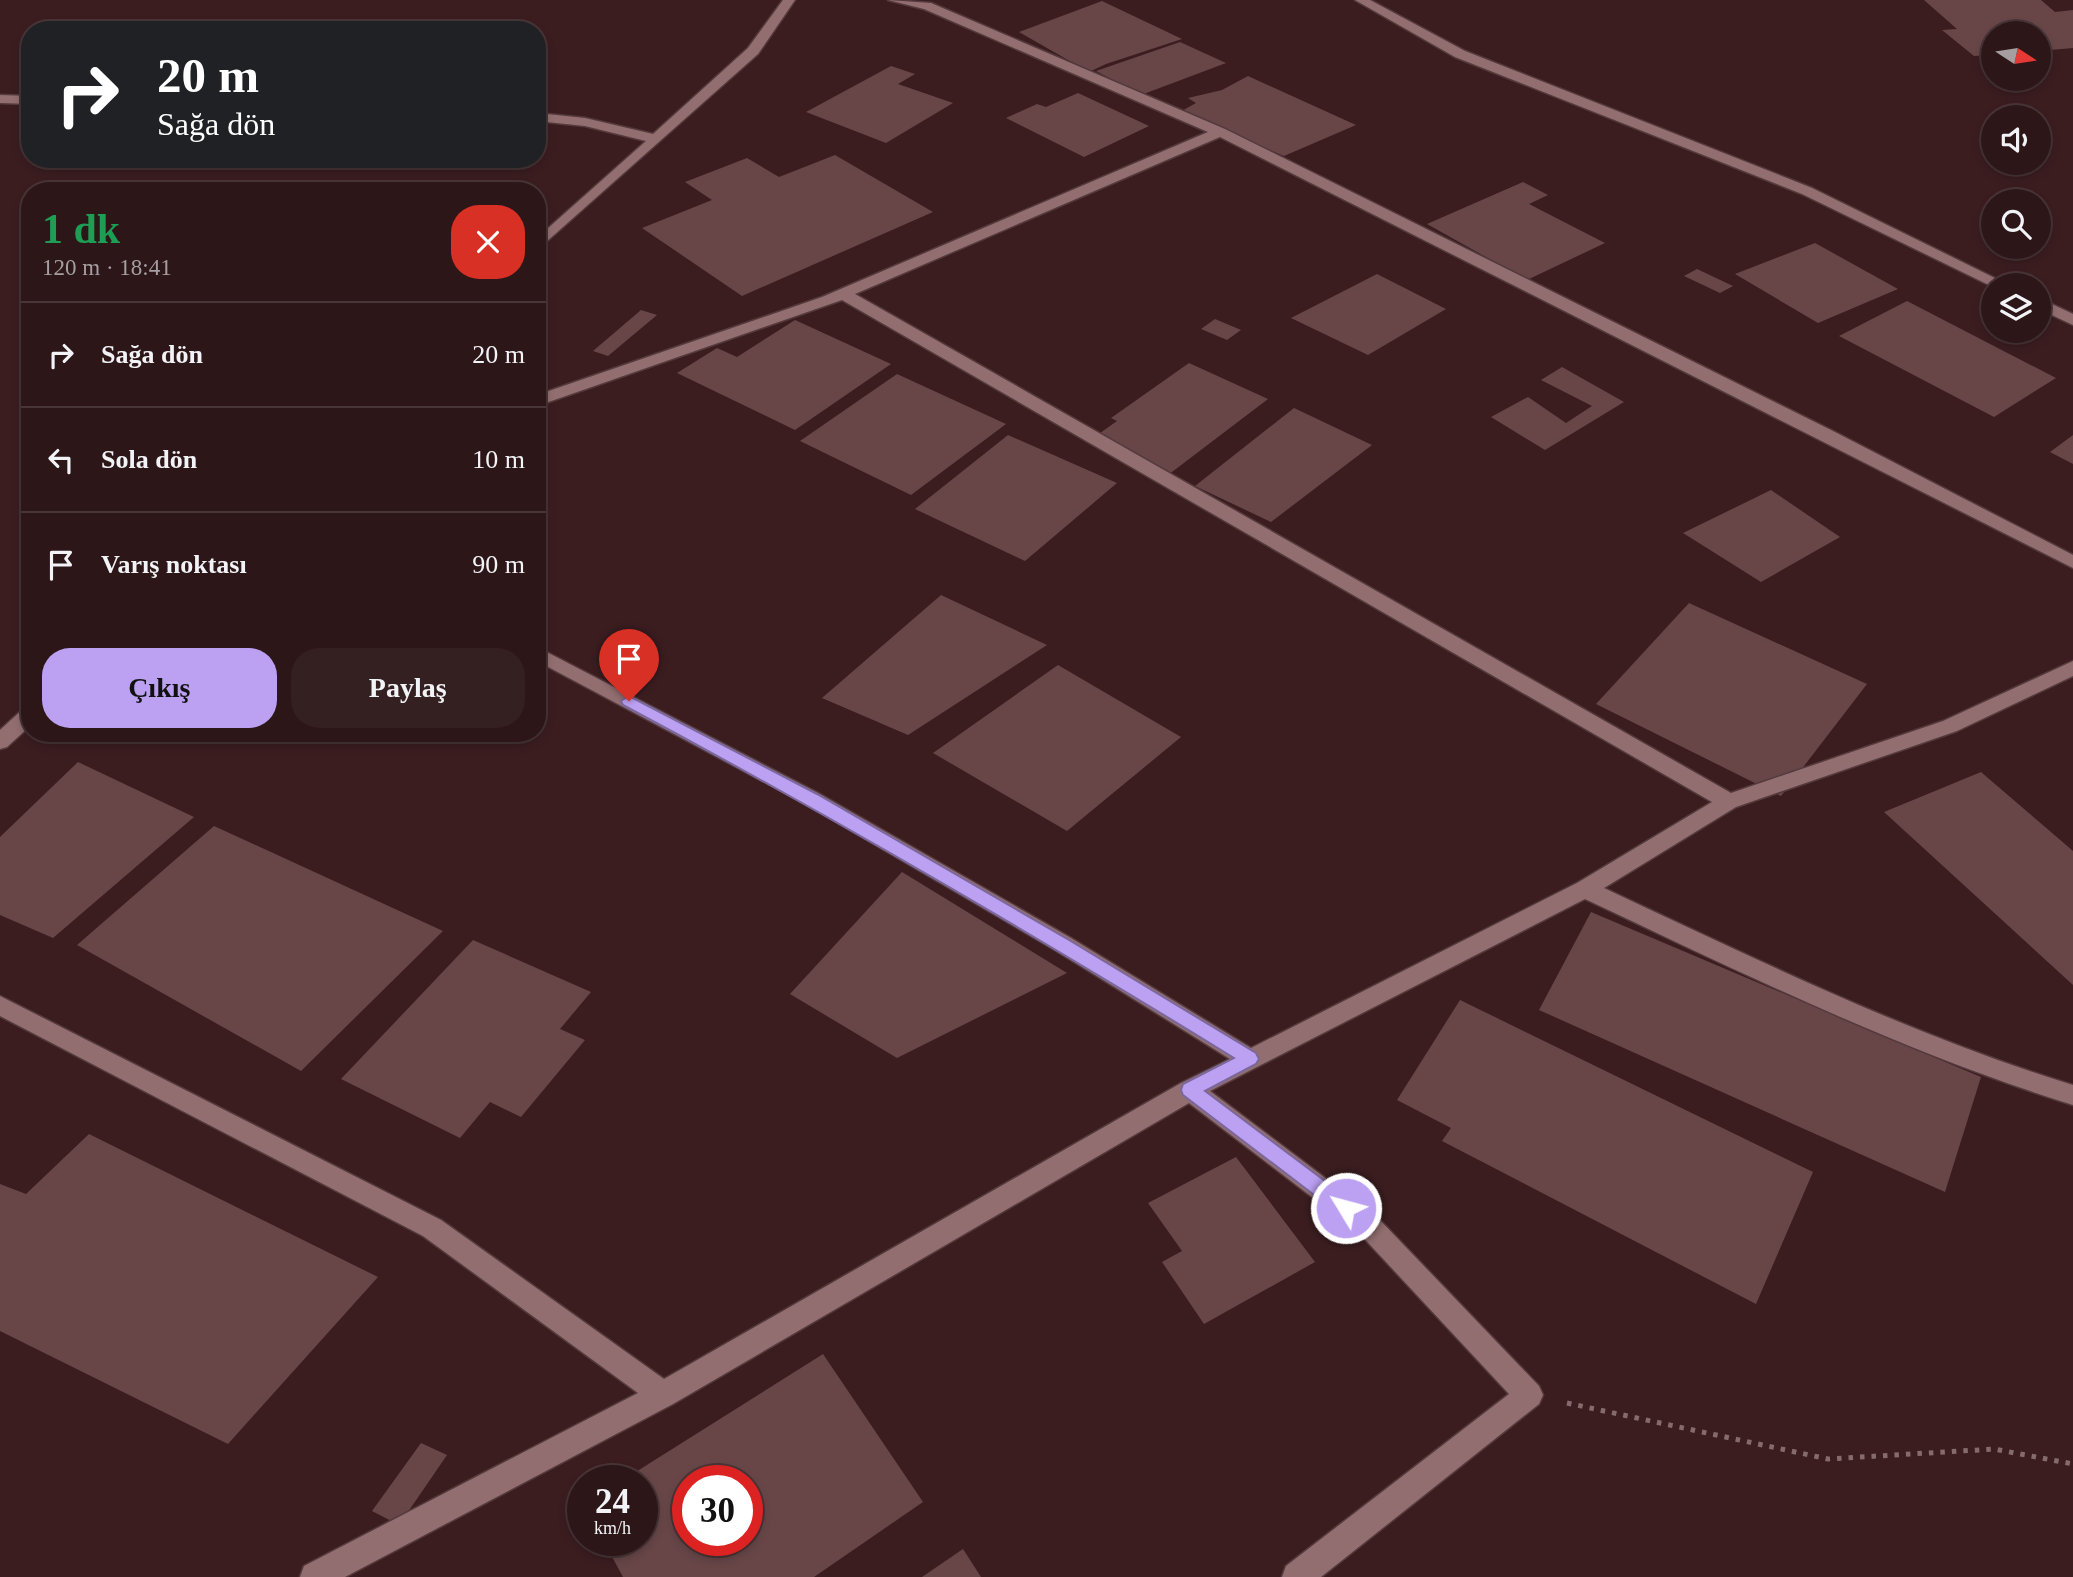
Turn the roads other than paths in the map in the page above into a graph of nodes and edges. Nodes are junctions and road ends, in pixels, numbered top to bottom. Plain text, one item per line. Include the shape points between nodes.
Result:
1 (789, 0) edge
2 (894, 0) edge
3 (1361, 0) edge
4 (0, 99) edge
5 (21, 100) edge
6 (546, 118) edge
7 (1220, 132) junction
8 (656, 139) junction
9 (546, 238) edge
10 (1981, 275) edge
11 (842, 293) junction
12 (2051, 309) edge
13 (2073, 320) edge
14 (546, 398) edge
15 (2073, 562) edge
16 (546, 658) edge
17 (2073, 668) edge
18 (21, 723) edge
19 (0, 743) edge
20 (1729, 802) junction
21 (1585, 888) junction
22 (0, 1006) edge
23 (1250, 1059) junction
24 (1190, 1090) junction
25 (2073, 1095) edge
26 (663, 1395) junction
27 (315, 1577) edge
28 (1297, 1577) edge

1 - 8 street via 753,51
2 - 7 street via 927,6
3 - 10 street via 1460,54 1807,191
4 - 5 street
6 - 8 street
7 - 11 street
7 - 15 street
8 - 9 street
11 - 14 street
11 - 20 street
12 - 13 street
16 - 23 street via 811,798
17 - 20 street via 1950,726
18 - 19 street
20 - 21 street
21 - 23 street
21 - 25 street via 1801,990 1991,1070
22 - 26 street via 432,1228
23 - 24 street
24 - 26 street
24 - 28 street via 1368,1225 1529,1395
26 - 27 street

